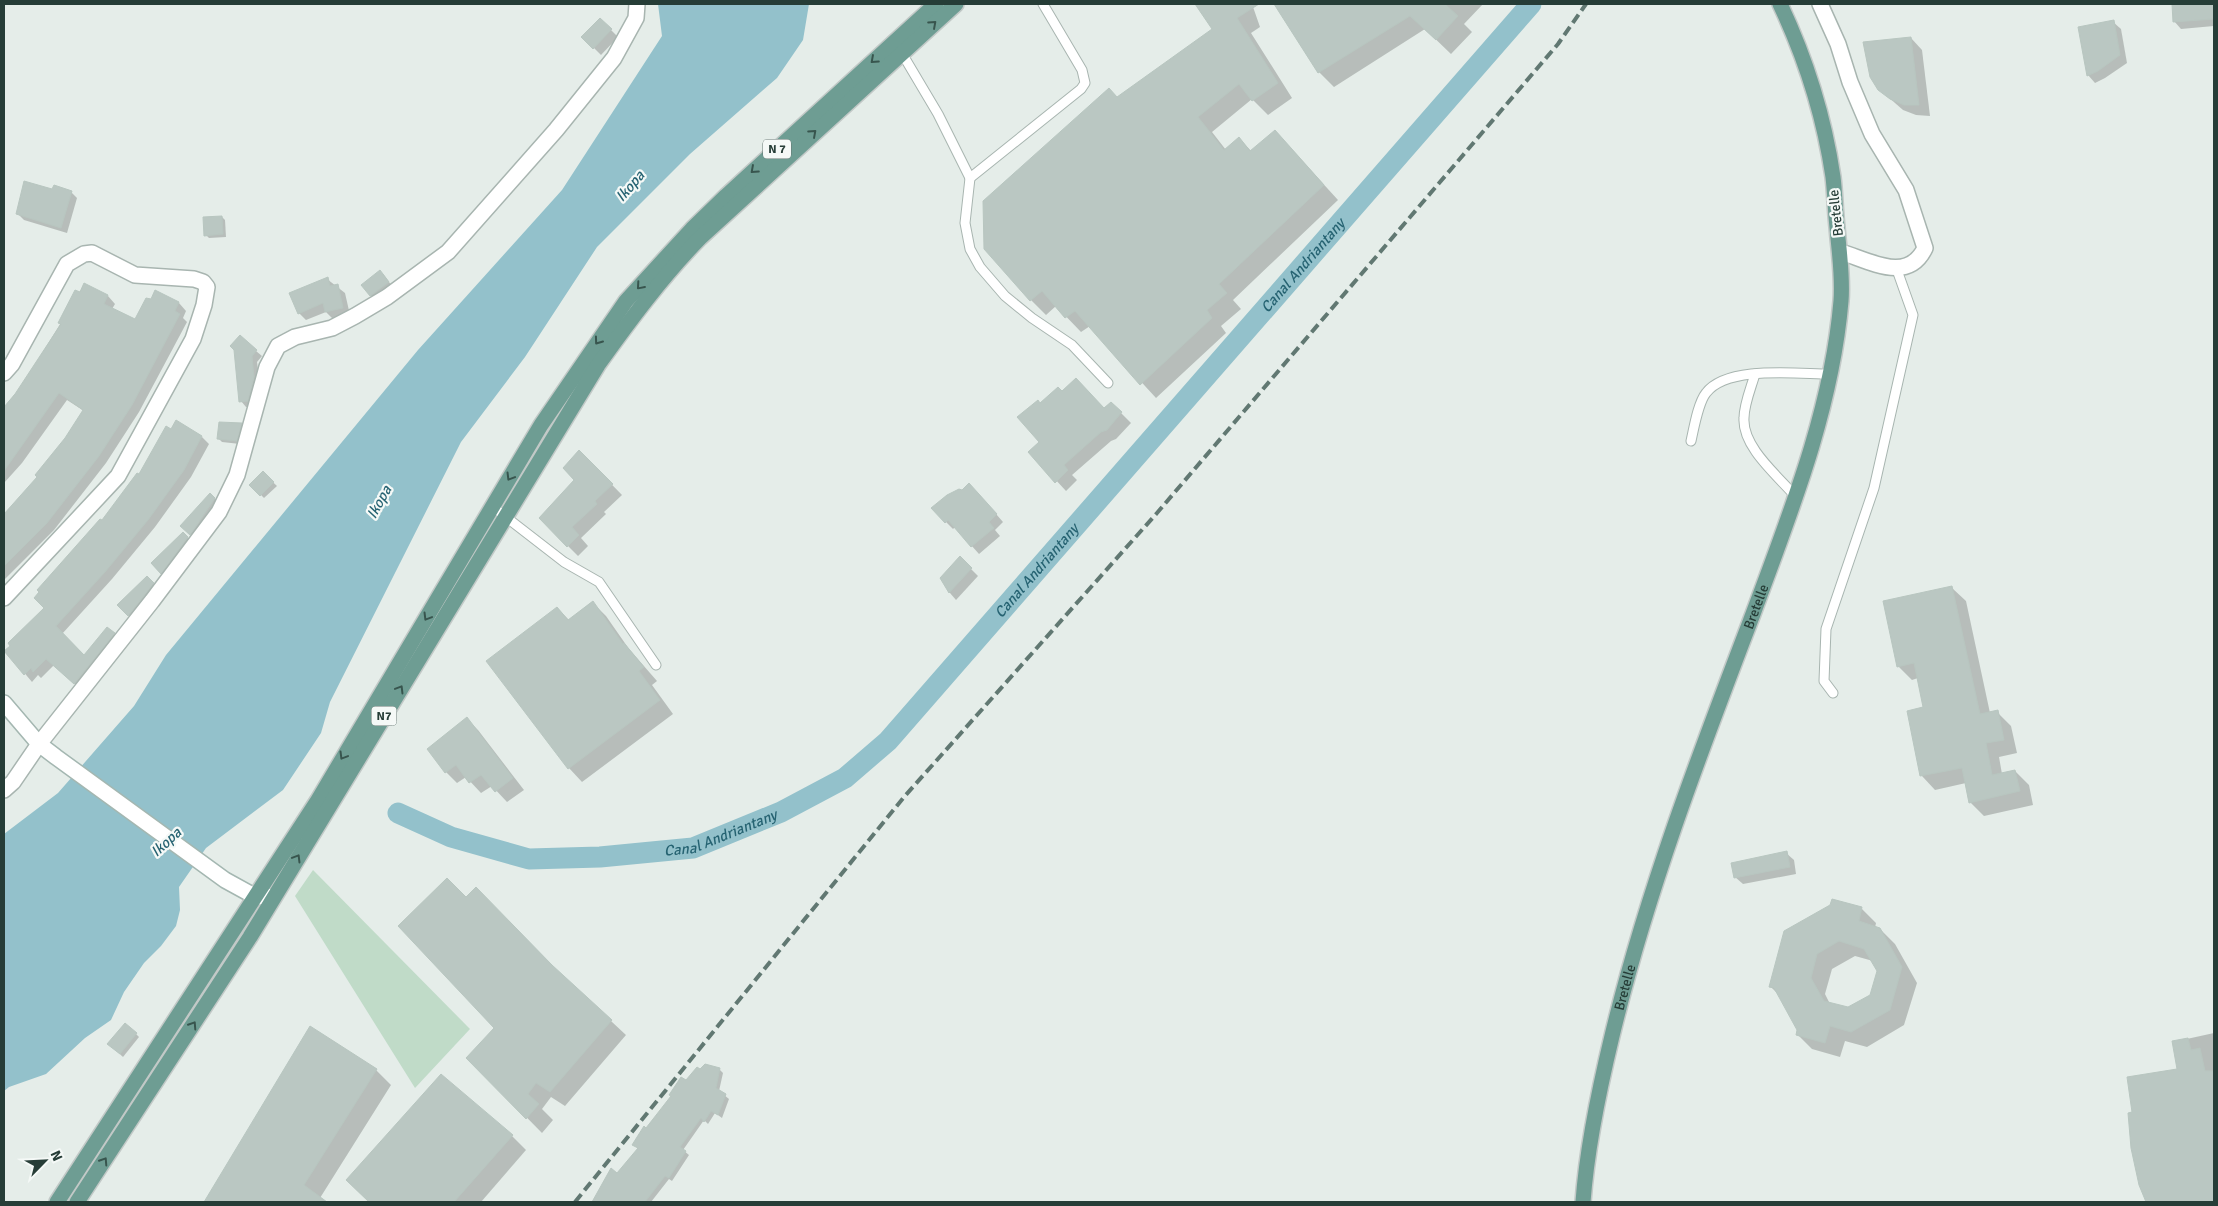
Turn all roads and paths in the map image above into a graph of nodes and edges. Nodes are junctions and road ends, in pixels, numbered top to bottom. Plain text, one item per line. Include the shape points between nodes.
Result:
1 (637, 4) edge
2 (936, 4) edge
3 (956, 4) edge
4 (1043, 4) edge
5 (1780, 4) edge
6 (1820, 4) edge
7 (898, 48) junction
8 (970, 178) junction
9 (700, 238) joint
10 (1841, 252) junction
11 (1897, 270) junction
12 (626, 301) joint
13 (4, 373) edge
14 (1755, 374) junction
15 (1830, 374) junction
16 (1108, 383) dead end
17 (1691, 441) dead end
18 (1796, 497) junction
19 (492, 507) junction
20 (506, 516) junction
21 (4, 598) edge
22 (656, 665) dead end
23 (1833, 693) dead end
24 (4, 703) edge
25 (39, 744) junction
26 (4, 790) edge
27 (278, 889) junction
28 (256, 897) junction
29 (57, 1202) edge
30 (78, 1202) edge
31 (1583, 1202) edge

1 - 25 street via 636,18 614,58 556,130 448,252 356,316 332,328 295,337 278,346 267,367 237,475 219,512
2 - 7 main road, N 7
7 -> 3 main road, N 7
4 - 8 lane via 1082,70 1085,83
5 - 10 main road, Bretelle via 1815,90 1833,176
6 - 11 street via 1872,134 1906,190 1923,239 1925,248 1920,258 1912,265
7 - 8 lane via 938,114
9 -> 7 main road, N 7
7 -> 12 main road, N 7 via 719,202
8 - 16 lane via 965,223 970,249 980,267 1005,296 1072,345
9 - 20 main road, N7 via 670,269 603,357
10 - 11 street
10 - 15 main road, Bretelle via 1841,300
11 - 23 lane via 1914,315 1874,488 1826,629 1824,681
12 -> 19 main road, N7 via 541,426
13 - 21 street via 67,264 84,254 92,253 135,275 194,279 207,287 193,338 118,476
14 - 15 lane
14 - 17 lane via 1713,385 1704,395
14 - 18 lane via 1743,417 1744,431 1752,448
15 - 18 main road, Bretelle
18 - 31 main road, Bretelle via 1687,786 1637,939 1605,1066 1585,1172
19 - 20 lane
19 -> 28 main road, N7 via 318,800
20 - 22 lane via 564,562 599,582
27 -> 20 main road, N7
24 - 25 street
25 - 26 street
25 - 28 street via 225,880
27 - 28 street via 268,896
30 -> 27 main road, N7
28 - 29 main road, N7

